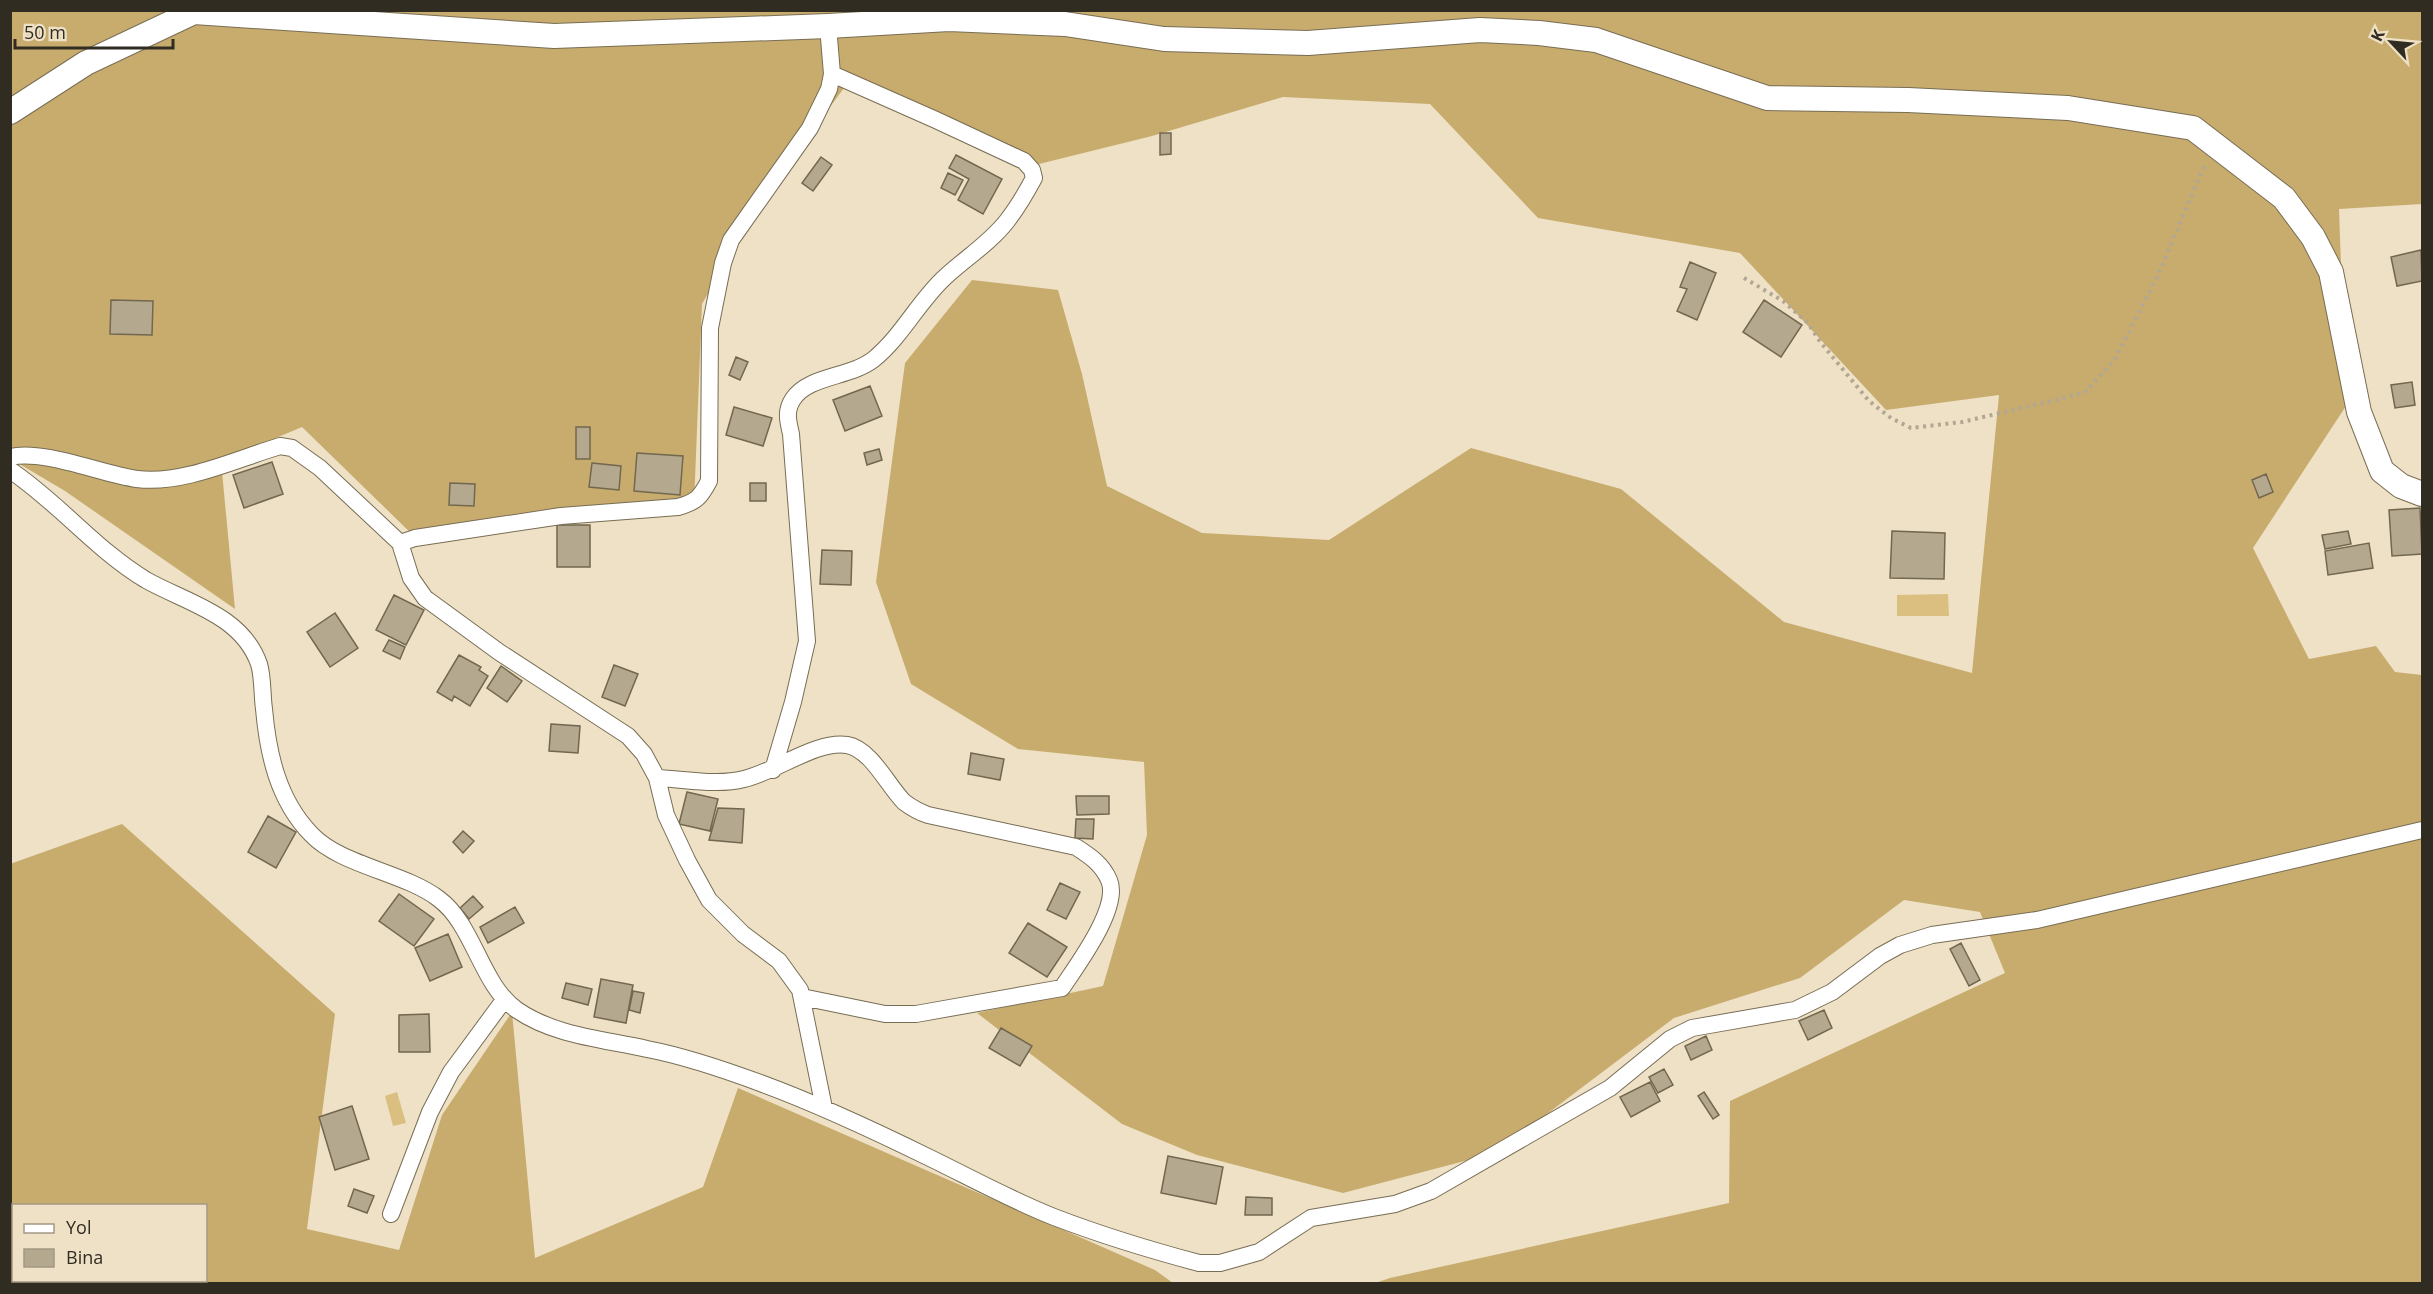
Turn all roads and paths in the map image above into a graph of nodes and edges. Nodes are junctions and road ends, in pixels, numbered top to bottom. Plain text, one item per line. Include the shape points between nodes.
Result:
1 (187, 11) edge
2 (828, 26) junction
3 (832, 74) junction
4 (10, 112) edge
5 (2214, 144) junction
6 (1744, 278) dead end
7 (10, 457) edge
8 (10, 470) edge
9 (2422, 494) edge
10 (400, 543) junction
11 (773, 770) junction
12 (657, 778) junction
13 (2422, 830) edge
14 (802, 997) junction
15 (504, 999) junction
16 (824, 1108) junction
17 (391, 1214) dead end

1 - 2 street via 554,36
1 - 4 street via 86,63
2 - 3 street
2 - 5 street via 949,19 1065,24 1164,39 1308,43 1480,30 1539,33 1596,40 1767,98 2068,108 2193,128
3 - 10 street via 810,128 731,240 723,263 710,328 709,481 694,502 678,507 561,516
3 - 11 street via 1024,161 1034,178 1008,221 942,280 873,359 853,372 810,384 790,406 787,414 807,641
5 - 6 path via 2158,275 2114,361 2085,392 1962,422 1911,428 1869,401 1808,323 1783,301
5 - 9 street via 2284,198 2313,237 2331,272 2359,412 2382,471 2401,486
7 - 10 street via 36,455 138,479 163,480 280,446 292,448 320,468
8 - 15 street via 136,573 227,621 244,635 260,665 272,763 296,816 314,838 338,853 441,900
10 - 12 street via 411,578 425,598 499,652 628,736
11 - 12 street via 742,780
11 - 14 street via 819,747 848,744 867,756 915,810 1076,847 1096,860 1110,882 1110,900 1101,929 1062,988 916,1014 885,1014
12 - 14 street via 666,815 710,900 743,934 779,961
13 - 16 street via 2037,920 1932,935 1900,945 1832,992 1795,1010 1692,1028 1670,1039 1610,1088 1431,1191 1395,1204 1311,1218 1259,1252 1220,1263 1198,1263 1053,1216
14 - 16 street
15 - 16 street via 543,1024 581,1036 651,1049 760,1083
15 - 17 street via 451,1072 435,1102

